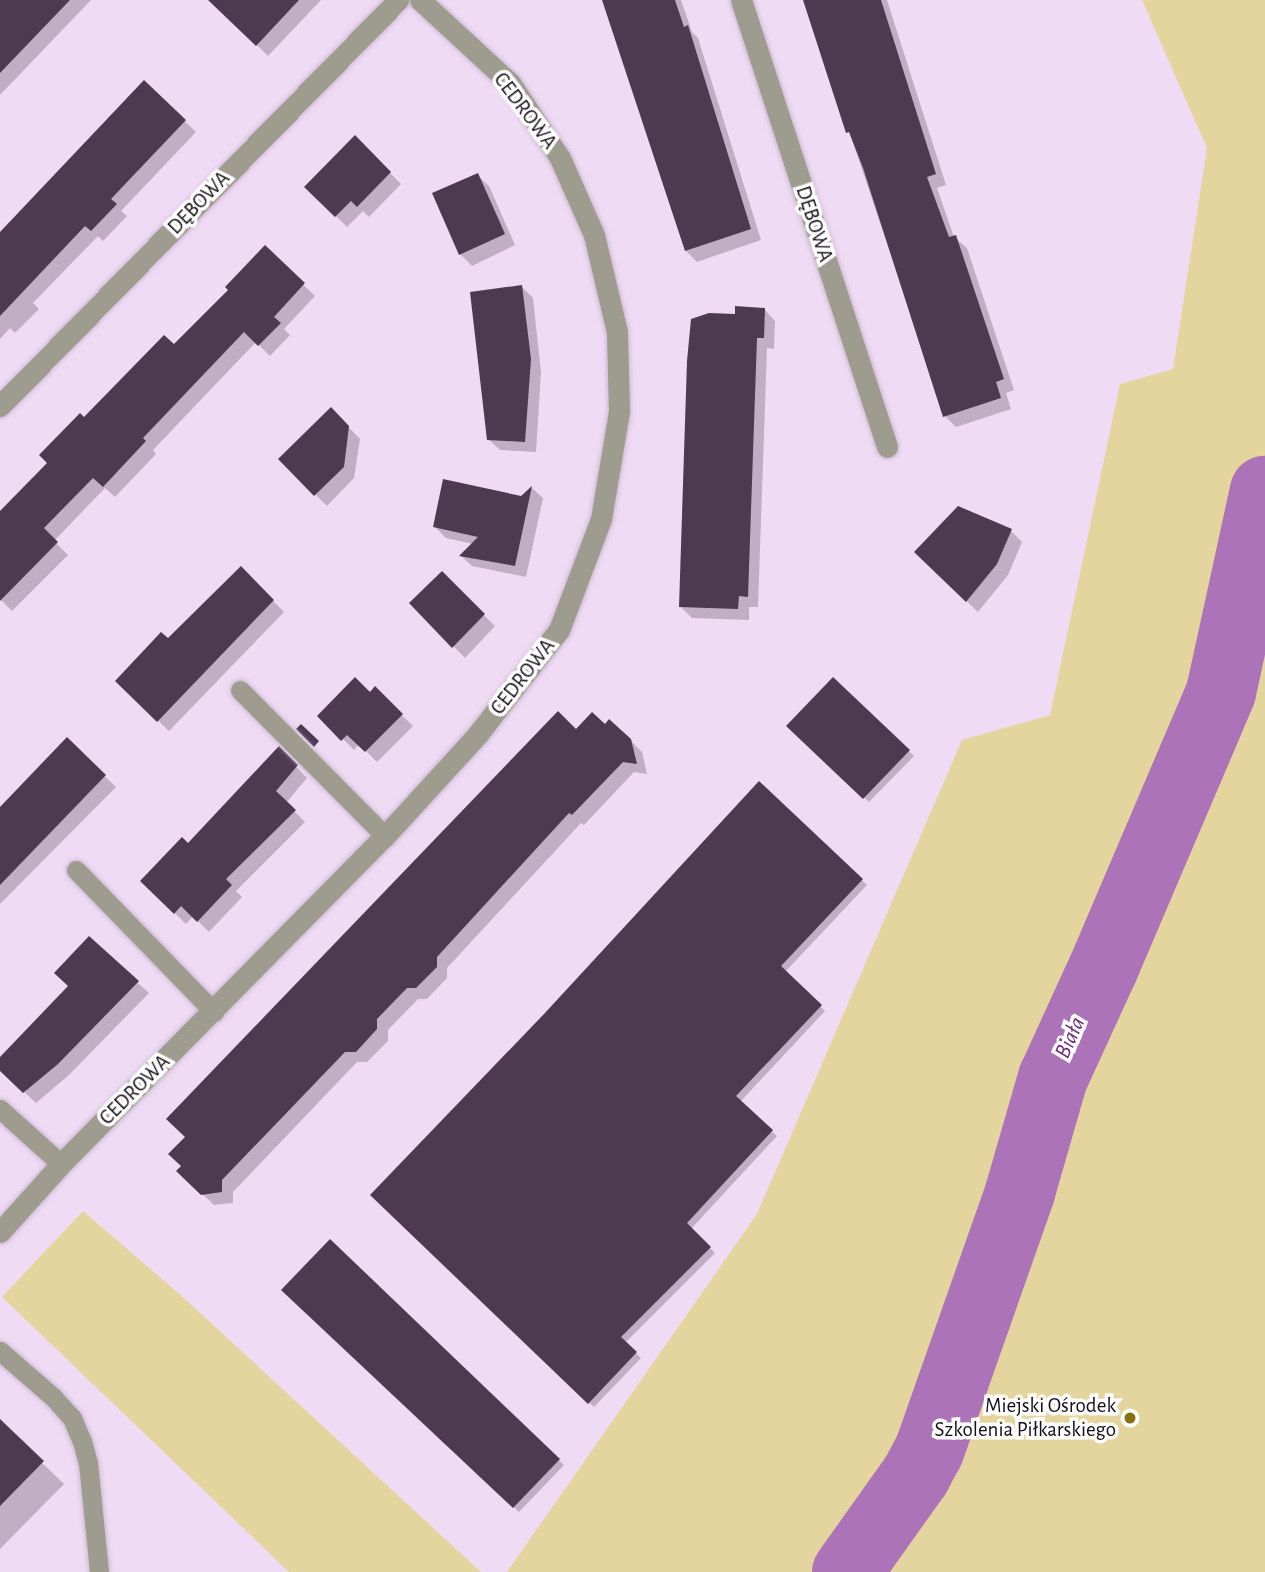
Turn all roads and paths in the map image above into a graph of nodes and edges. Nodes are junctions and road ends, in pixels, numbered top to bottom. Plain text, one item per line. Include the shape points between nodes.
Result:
1 (398, 0) edge
2 (419, 0) edge
3 (741, 0) edge
4 (0, 406) edge
5 (887, 447) dead end
6 (240, 690) dead end
7 (385, 836) junction
8 (76, 870) dead end
9 (214, 1012) junction
10 (0, 1109) edge
11 (61, 1164) junction
12 (0, 1232) edge
13 (0, 1352) edge
14 (99, 1572) edge

1 - 4 street, DĘBOWA
2 - 7 street, CEDROWA via 510,83 561,158 594,235 617,332 619,411 601,519 559,630 478,734
3 - 5 street, DĘBOWA
6 - 7 lane
7 - 9 street, CEDROWA
8 - 9 lane
9 - 11 street, CEDROWA
10 - 11 lane
11 - 12 street, CEDROWA
13 - 14 lane via 72,1418 88,1463

